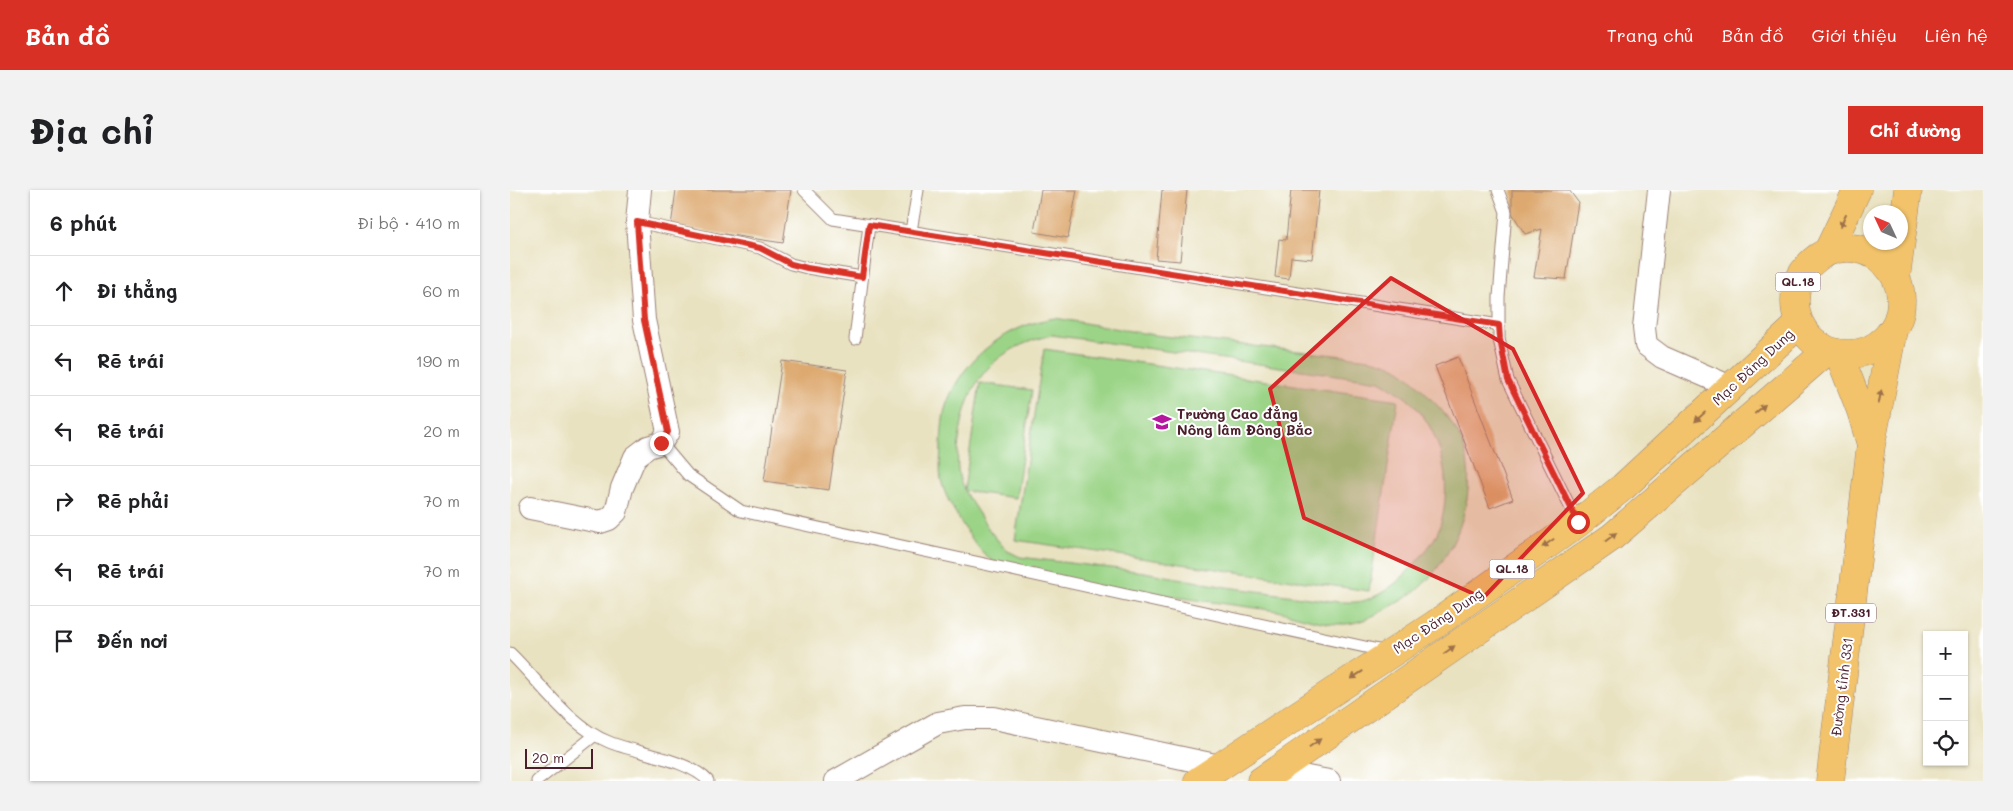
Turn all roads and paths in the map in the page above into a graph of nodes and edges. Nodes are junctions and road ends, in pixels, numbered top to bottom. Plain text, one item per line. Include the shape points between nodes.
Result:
1 (640, 190) edge
2 (804, 190) edge
3 (918, 190) edge
4 (1498, 190) edge
5 (1659, 190) edge
6 (1857, 190) edge
7 (1908, 190) edge
8 (637, 222) junction
9 (869, 225) junction
10 (911, 231) junction
11 (1828, 252) junction
12 (862, 277) junction
13 (1896, 277) junction
14 (1799, 324) junction
15 (1499, 325) junction
16 (1893, 330) junction
17 (855, 339) dead end
18 (1833, 352) junction
19 (1732, 387) junction
20 (661, 443) junction
21 (1871, 445) junction
22 (530, 508) dead end
23 (1578, 522) junction
24 (1391, 653) junction
25 (510, 654) edge
26 (594, 736) junction
27 (1209, 774) edge
28 (1268, 776) edge
29 (537, 781) edge
30 (708, 781) edge
31 (836, 781) edge
32 (1329, 781) edge
33 (1830, 781) edge

1 - 8 street
2 - 9 lane via 833,219
3 - 10 lane
4 - 15 lane via 1506,212
5 - 19 street via 1644,328 1646,344 1662,357
6 -> 11 main road, QL.18
7 - 13 main road, QL.18
8 - 12 lane via 760,248 791,264 807,268
8 - 20 street via 644,320 668,432
9 - 10 lane
9 - 12 lane
10 - 15 lane
11 - 13 main road, QL.18 via 1843,247 1860,248 1887,264
11 - 14 main road, QL.18 via 1815,259 1798,282 1795,310
12 - 17 lane
13 - 16 main road, QL.18 via 1902,304
14 - 18 main road via 1816,344
14 - 19 main road, Mạc Đăng Dung / QL.18
15 - 23 lane via 1508,380
16 - 18 main road, QL.18 via 1870,350 1855,355
21 -> 16 main road, Đường tỉnh 331 / ĐT.331
18 - 21 main road, Đường tỉnh 331 / ĐT.331 via 1861,411
28 -> 18 main road, QL.18 via 1612,536
19 -> 23 main road, Mạc Đăng Dung / QL.18 via 1623,488
20 - 22 street via 648,447 635,457 616,512 609,520 600,522
20 - 24 lane via 688,475 742,511
21 - 33 main road, Đường tỉnh 331 / ĐT.331
23 -> 24 main road, Mạc Đăng Dung / QL.18
24 -> 27 main road, Mạc Đăng Dung / QL.18
25 - 26 lane
26 - 29 lane
26 - 30 lane via 686,766
27 - 31 street via 994,718 965,718 938,723
28 - 32 street

